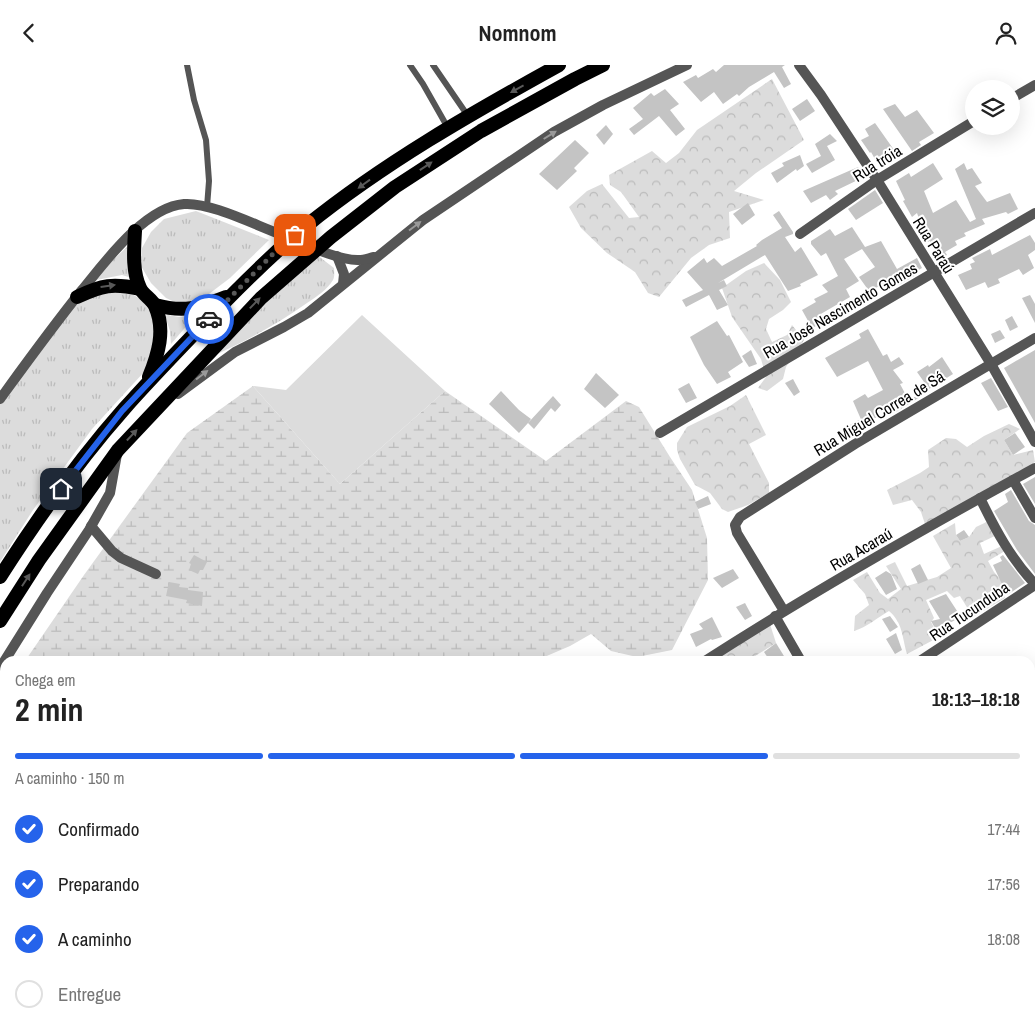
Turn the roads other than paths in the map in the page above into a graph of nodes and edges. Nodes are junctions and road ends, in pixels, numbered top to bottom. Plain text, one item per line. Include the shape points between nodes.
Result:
1 (187, 65) edge
2 (410, 65) edge
3 (433, 65) edge
4 (603, 65) edge
5 (688, 65) edge
6 (801, 66) edge
7 (552, 67) edge
8 (1035, 85) edge
9 (1020, 94) edge
10 (468, 116) junction
11 (965, 126) edge
12 (448, 128) junction
13 (877, 180) junction
14 (207, 207) junction
15 (1035, 213) edge
16 (135, 231) junction
17 (800, 234) dead end
18 (337, 256) junction
19 (377, 256) junction
20 (934, 272) junction
21 (343, 284) junction
22 (140, 289) junction
23 (232, 295) junction
24 (77, 297) junction
25 (154, 305) junction
26 (1035, 338) edge
27 (991, 364) junction
28 (146, 385) junction
29 (0, 399) edge
30 (150, 416) junction
31 (660, 433) dead end
32 (1035, 442) edge
33 (118, 450) junction
34 (1035, 468) edge
35 (1013, 480) junction
36 (980, 497) junction
37 (1035, 518) edge
38 (91, 526) junction
39 (156, 574) dead end
40 (0, 577) edge
41 (1035, 585) edge
42 (779, 614) junction
43 (0, 621) edge
44 (8, 656) edge
45 (713, 656) edge
46 (799, 656) edge
47 (928, 656) edge

1 - 14 lane via 206,140
2 - 12 lane
3 - 10 lane
30 -> 4 highway via 260,298 331,237 396,187 460,144
19 -> 5 street via 423,220 554,132
6 - 13 street, Rua Paraú
7 -> 10 highway
8 - 9 street
10 - 12 highway
11 - 13 street, Rua tróia
12 -> 23 highway via 307,225
13 - 17 street, Rua tróia
13 - 20 street, Rua Paraú
14 - 16 street via 186,204 166,208
14 - 18 street
15 - 20 street, Rua José Nascimento Gomes
16 - 22 highway via 134,261
16 - 24 street
18 - 19 street via 361,260
18 - 21 street via 344,274
19 - 21 street
20 - 27 street, Rua Paraú
20 - 31 street, Rua José Nascimento Gomes
30 -> 21 street via 234,352 308,313
24 -> 22 highway via 106,285 121,284
22 - 25 highway
23 - 25 highway via 186,310
23 - 28 highway
24 - 29 street
25 - 28 highway via 160,323 160,339
26 - 27 street, Rua Miguel Correa de Sá
27 - 32 street, Rua Paraú
27 - 42 street, Rua Miguel Correa de Sá via 740,517 735,525 738,533
28 - 40 highway via 72,474
33 -> 30 highway
33 - 38 street via 110,493
43 -> 33 highway via 38,561
34 - 35 street, Rua Acaraú
35 - 36 street, Rua Acaraú
35 - 37 street
36 - 41 street via 1016,563
36 - 42 street, Rua Acaraú
38 - 39 street via 121,558
38 - 44 street
41 - 47 street, Rua Tucunduba
42 - 45 street, Rua Acaraú
42 - 46 street

